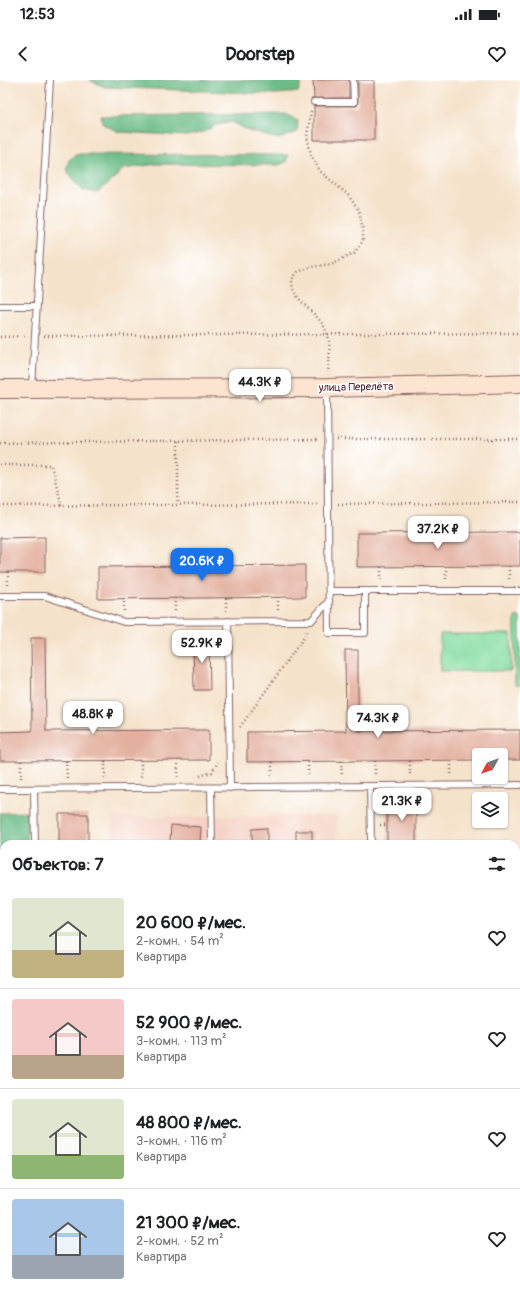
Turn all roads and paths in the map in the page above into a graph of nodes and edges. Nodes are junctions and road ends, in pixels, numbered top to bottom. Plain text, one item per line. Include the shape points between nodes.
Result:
1 (50, 80) edge
2 (353, 80) edge
3 (314, 102) joint
4 (0, 306) edge
5 (37, 306) junction
6 (520, 333) edge
7 (328, 334) junction
8 (35, 336) junction
9 (0, 337) edge
10 (520, 383) edge
11 (0, 388) edge
12 (32, 388) junction
13 (327, 388) junction
14 (328, 439) junction
15 (520, 439) edge
16 (178, 441) junction
17 (0, 443) edge
18 (0, 465) edge
19 (520, 502) edge
20 (328, 504) junction
21 (178, 505) junction
22 (0, 506) edge
23 (62, 506) junction
24 (509, 566) dead end
25 (329, 591) junction
26 (365, 591) junction
27 (510, 591) junction
28 (520, 591) edge
29 (0, 596) edge
30 (329, 601) junction
31 (311, 621) junction
32 (228, 622) junction
33 (229, 743) junction
34 (141, 760) dead end
35 (178, 760) dead end
36 (21, 761) dead end
37 (66, 761) dead end
38 (105, 761) dead end
39 (342, 761) dead end
40 (375, 761) dead end
41 (410, 761) dead end
42 (272, 762) dead end
43 (308, 762) dead end
44 (198, 776) dead end
45 (520, 785) edge
46 (373, 786) junction
47 (410, 786) junction
48 (272, 787) junction
49 (308, 787) junction
50 (342, 787) junction
51 (105, 788) junction
52 (141, 788) junction
53 (178, 788) junction
54 (211, 788) junction
55 (230, 788) junction
56 (0, 789) edge
57 (21, 789) junction
58 (34, 789) junction
59 (67, 789) junction
60 (35, 840) edge
61 (212, 840) edge
62 (371, 840) edge

1 - 5 lane
2 - 3 lane via 354,102
3 - 7 path via 307,136 311,155 320,171 348,195 359,211 363,230 363,241 354,253 331,264 298,272 292,280 293,288 302,302 320,320
4 - 5 lane
5 - 8 lane
6 - 7 path
7 - 8 path
7 - 13 path via 330,349
8 - 9 path
8 - 12 lane
10 - 13 main road, улица Перелёта
11 - 12 main road, улица Перелёта
12 - 13 main road, улица Перелёта
13 - 14 lane
14 - 15 path
14 - 16 path
14 - 20 lane
16 - 17 path
16 - 21 path
18 - 23 path via 51,465
19 - 20 path
20 - 21 path
20 - 25 lane
21 - 23 path
22 - 23 path
24 - 27 path
25 - 26 lane
25 - 30 lane
26 - 27 lane
26 - 30 lane via 365,632 330,633
27 - 28 lane
29 - 32 lane via 45,596 124,622
30 - 31 lane
31 - 32 lane
31 - 33 path via 305,636
32 - 33 lane
33 - 44 path via 212,772
33 - 55 lane
34 - 52 path
35 - 53 path
36 - 57 path
37 - 59 path
38 - 51 path
39 - 50 path
40 - 46 path
41 - 47 path
42 - 48 path
43 - 49 path
45 - 47 lane
46 - 47 lane
46 - 50 lane
46 - 62 lane
48 - 49 lane
48 - 55 lane
49 - 50 lane
51 - 52 lane
51 - 59 lane
52 - 53 lane
53 - 54 lane
54 - 55 lane
54 - 61 lane
56 - 57 lane
57 - 58 lane
58 - 59 lane
58 - 60 lane

